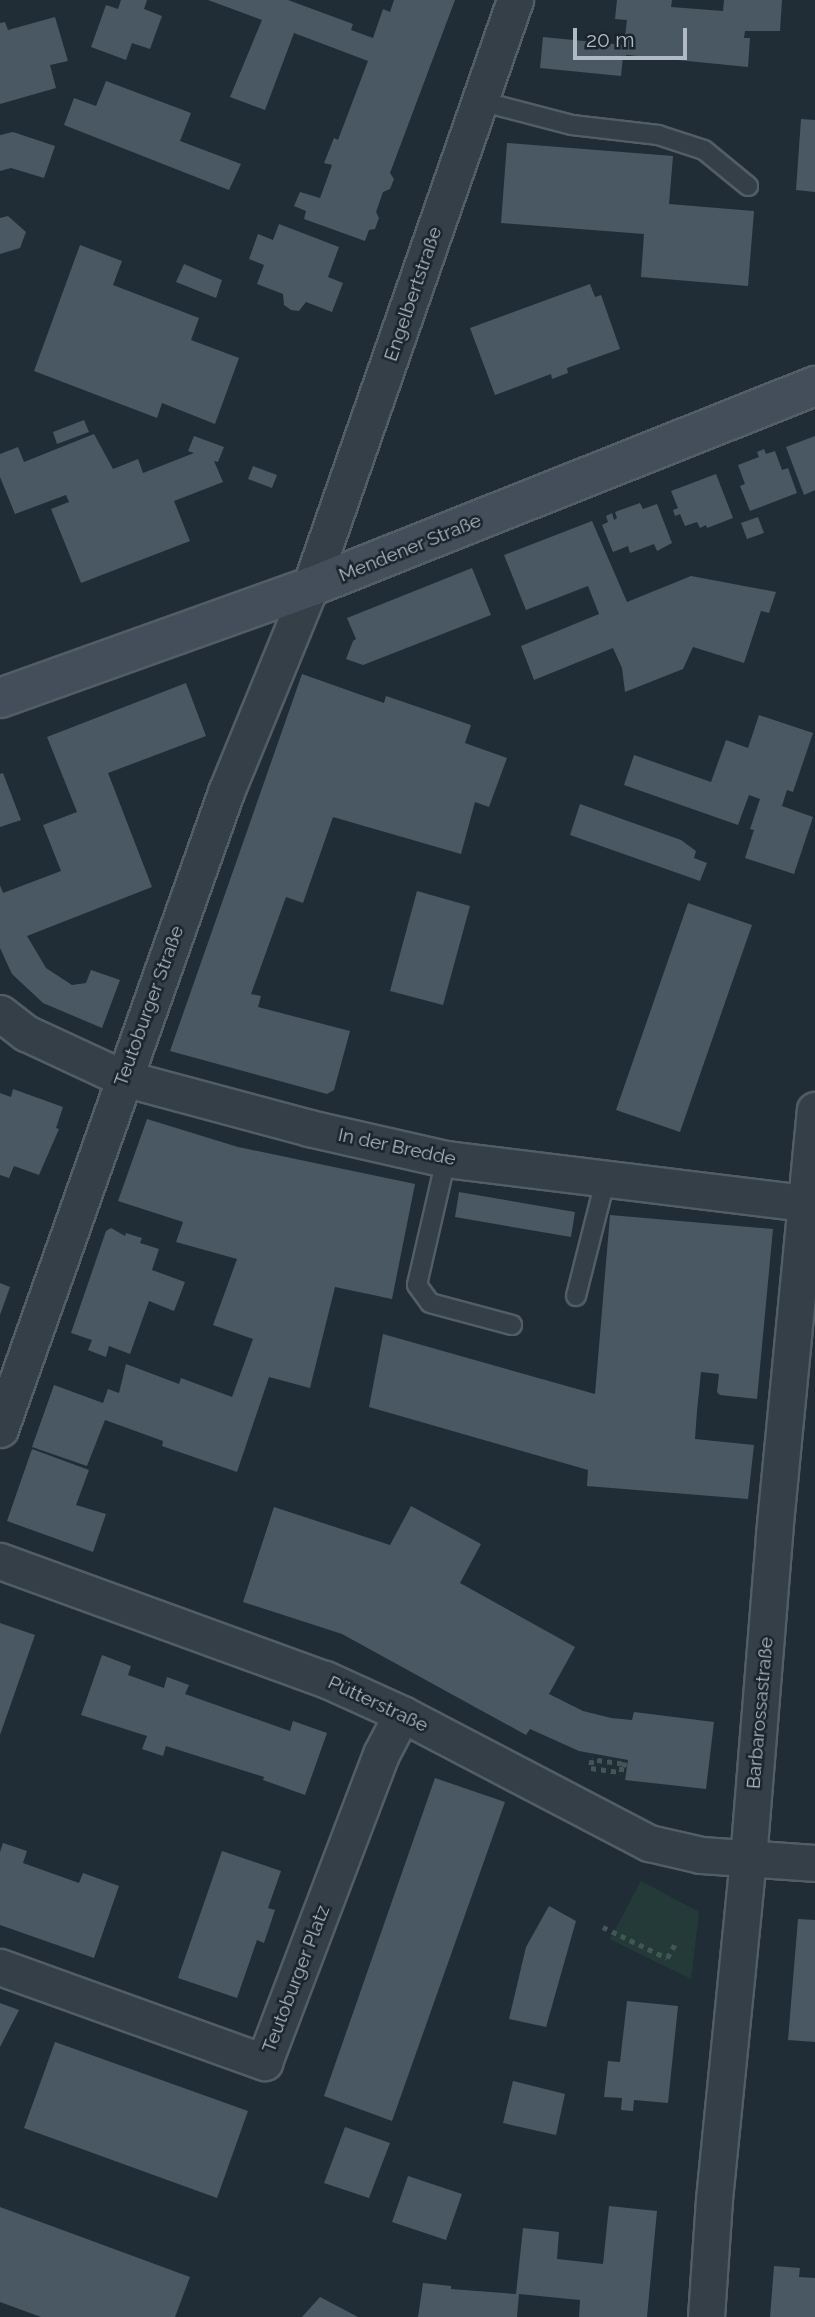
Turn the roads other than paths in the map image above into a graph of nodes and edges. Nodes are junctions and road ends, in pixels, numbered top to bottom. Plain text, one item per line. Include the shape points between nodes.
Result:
1 (515, 0) edge
2 (480, 101) junction
3 (748, 186) dead end
4 (815, 386) edge
5 (310, 587) junction
6 (0, 698) edge
7 (0, 1013) edge
8 (124, 1078) junction
9 (815, 1110) edge
10 (446, 1159) junction
11 (606, 1181) junction
12 (810, 1203) edge
13 (576, 1296) dead end
14 (512, 1325) dead end
15 (0, 1429) edge
16 (0, 1561) edge
17 (402, 1714) junction
18 (748, 1859) junction
19 (815, 1863) edge
20 (0, 1966) edge
21 (706, 2317) edge

1 - 2 street, Engelbertstraße
2 - 3 lane via 572,125 658,135 704,150
2 - 5 street, Engelbertstraße
4 - 5 main road, Mendener Straße
5 - 6 main road, Mendener Straße
5 - 8 street, Teutoburger Straße via 226,792
7 - 8 street, In der Bredde via 26,1033
8 - 10 street, In der Bredde
8 - 15 street, Teutoburger Straße
9 - 12 street, Barbarossastraße
10 - 11 street, In der Bredde
10 - 14 lane via 417,1285 430,1303
11 - 12 street, In der Bredde
11 - 13 lane
12 - 18 street, Barbarossastraße via 774,1534
16 - 17 street, Pütterstraße via 326,1679
17 - 18 street, Pütterstraße via 649,1843 701,1855
17 - 20 street, Teutoburger Platz via 381,1754 264,2062
18 - 19 street, Pütterstraße
18 - 21 street, Barbarossastraße

